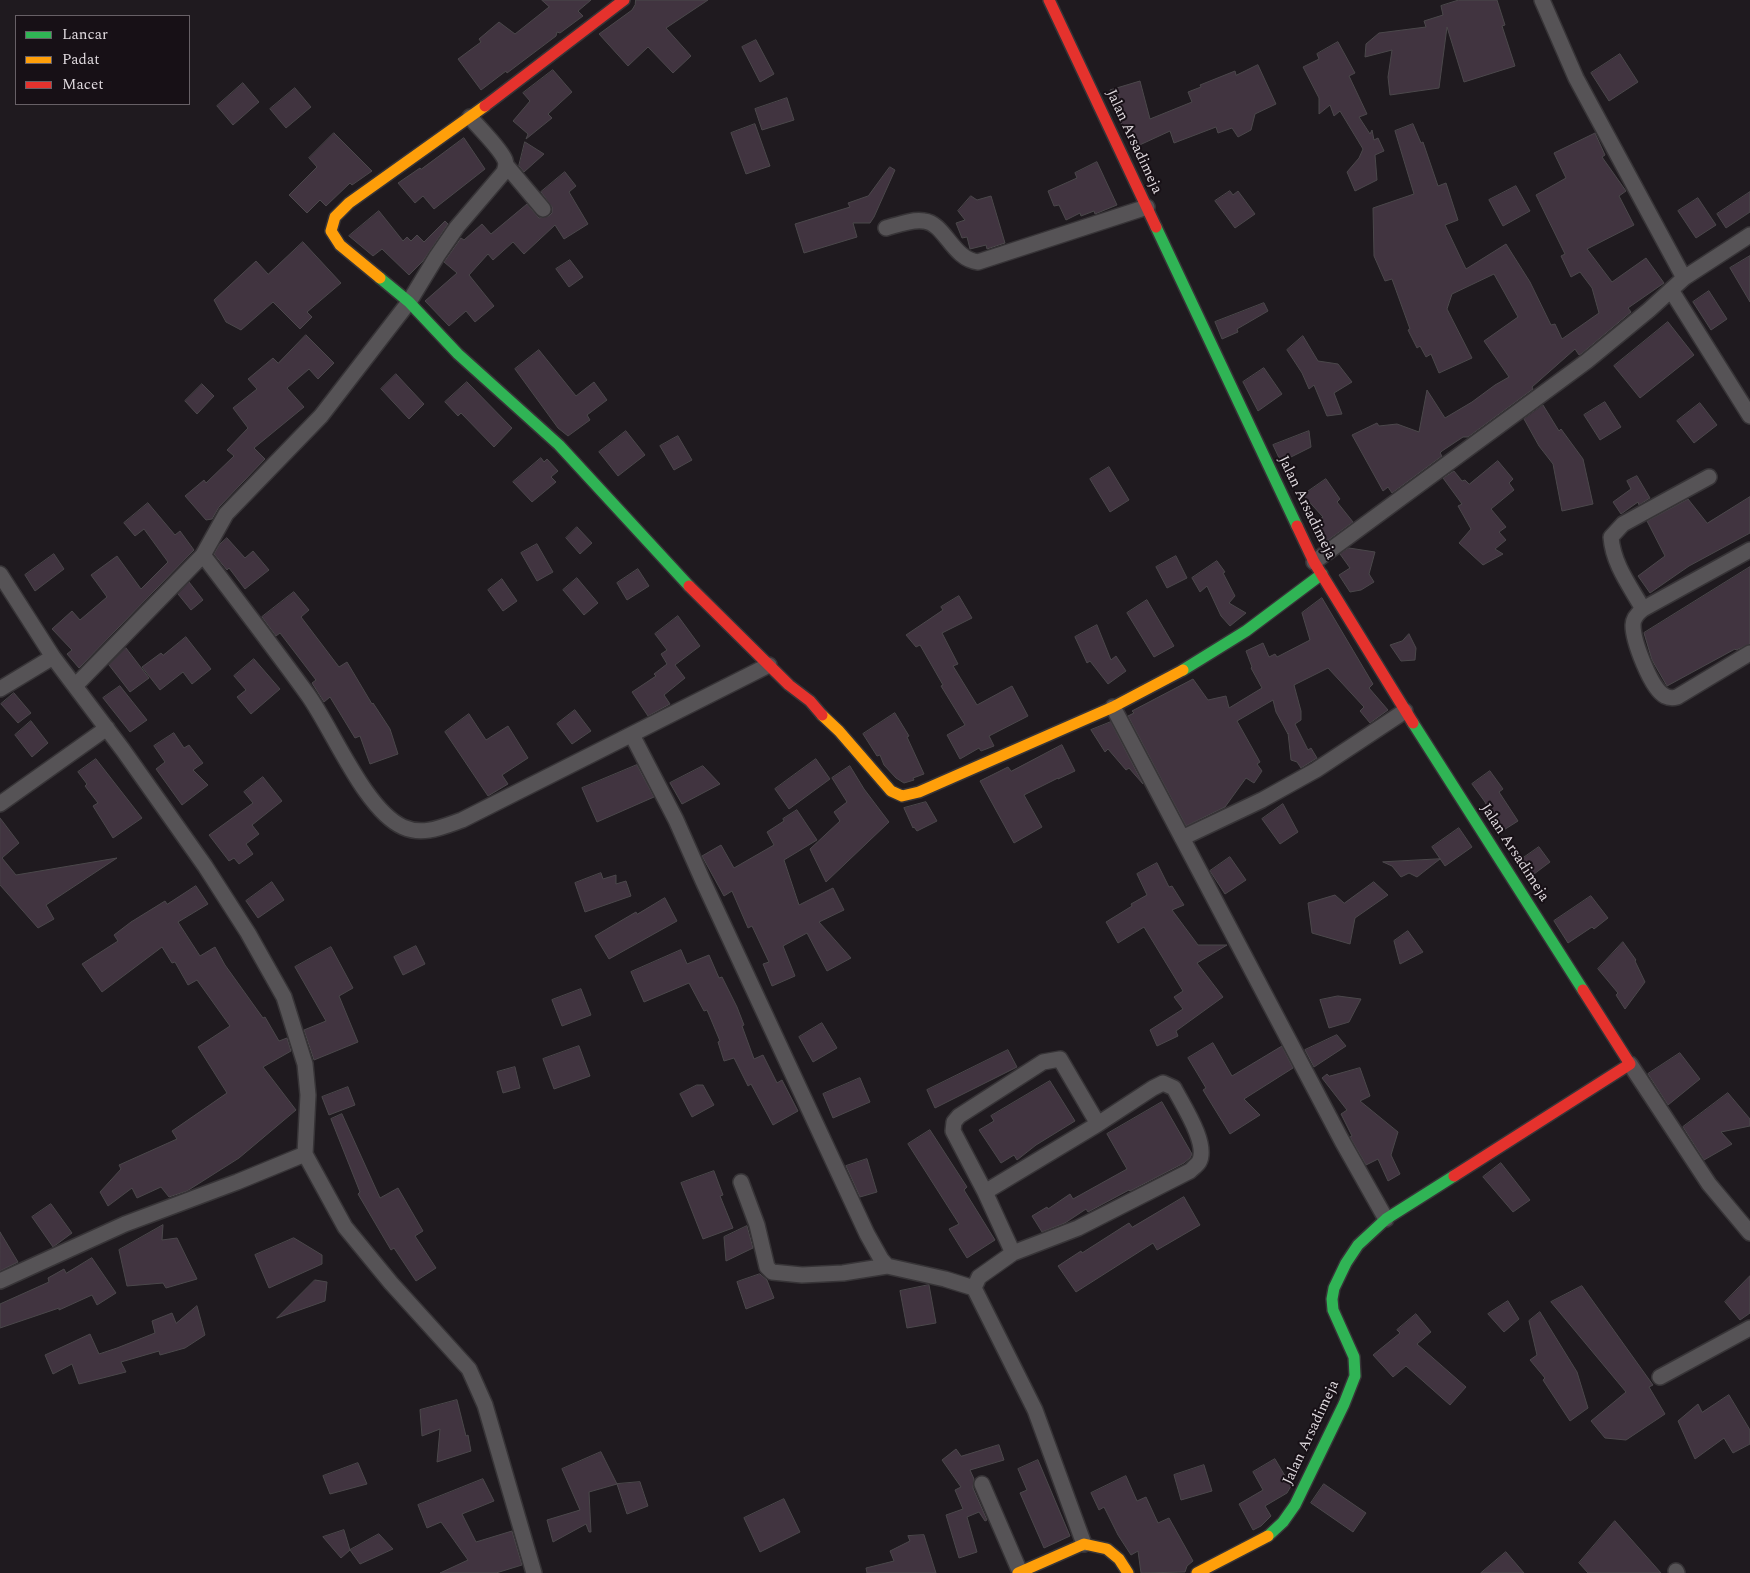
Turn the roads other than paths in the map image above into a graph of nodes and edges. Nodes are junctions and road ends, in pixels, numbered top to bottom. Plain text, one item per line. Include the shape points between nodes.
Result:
1 (624, 0) edge
2 (1049, 0) edge
3 (1542, 0) edge
4 (470, 116) junction
5 (506, 165) junction
6 (1147, 207) junction
7 (543, 209) dead end
8 (886, 228) dead end
9 (1750, 235) edge
10 (1684, 278) junction
11 (1671, 290) junction
12 (409, 302) junction
13 (1749, 413) edge
14 (1710, 477) dead end
15 (1750, 550) edge
16 (202, 555) junction
17 (1318, 568) junction
18 (1, 580) edge
19 (1643, 608) junction
20 (1750, 653) edge
21 (53, 657) junction
22 (769, 665) junction
23 (75, 686) junction
24 (0, 689) edge
25 (1112, 707) junction
26 (1405, 711) junction
27 (107, 728) junction
28 (632, 735) junction
29 (0, 804) edge
30 (1182, 838) junction
31 (1630, 1064) junction
32 (1098, 1124) junction
33 (305, 1154) junction
34 (741, 1182) dead end
35 (985, 1192) junction
36 (1386, 1219) junction
37 (1750, 1233) edge
38 (1013, 1253) junction
39 (887, 1266) junction
40 (0, 1280) edge
41 (974, 1288) junction
42 (1750, 1328) edge
43 (1660, 1377) dead end
44 (982, 1484) dead end
45 (1084, 1544) junction
46 (1019, 1572) edge
47 (534, 1573) edge
48 (1128, 1573) edge
49 (1197, 1573) edge

1 - 4 street
2 - 6 street, Jalan Arsadimeja
3 - 10 street via 1576,78
4 - 5 street via 500,152
4 - 12 street via 349,204 332,224 331,231 340,245
5 - 7 street
5 - 12 street via 504,172 456,227
6 - 8 street via 978,262 968,261 934,224 924,220
6 - 17 street, Jalan Arsadimeja
9 - 10 street
10 - 11 street
11 - 13 street
11 - 17 street via 1587,361
12 - 16 street via 321,416 226,514
12 - 22 street via 458,354 559,446 710,608
14 - 19 street via 1623,524 1611,537 1618,567
15 - 19 street
16 - 23 street
16 - 28 street via 309,697 368,794 383,813 403,827 422,832 462,820
17 - 25 street via 1246,631 1193,665
17 - 26 street, Jalan Arsadimeja
18 - 21 street
19 - 20 street via 1634,619 1633,626 1640,656 1649,676 1667,697 1677,697
21 - 23 street
21 - 24 street
22 - 25 street via 789,686 810,701 887,787 903,797
22 - 28 street
23 - 27 street
25 - 30 street
26 - 30 street via 1308,774
26 - 31 street, Jalan Arsadimeja
27 - 29 street
27 - 33 street via 205,866 284,997 305,1064 308,1094
28 - 39 street via 676,820 867,1234
30 - 36 street
31 - 36 street, Jalan Arsadimeja
31 - 37 street via 1708,1184
32 - 35 street
32 - 35 street via 1060,1059 1043,1062 954,1122 953,1132
32 - 38 street via 1153,1088 1169,1084 1199,1137 1199,1161 1190,1171 1078,1228
33 - 40 street via 125,1224
33 - 47 street via 345,1227 469,1369 485,1404
34 - 39 street via 769,1270 802,1275
35 - 38 street
36 - 49 street, Jalan Arsadimeja via 1358,1246 1334,1288 1333,1310 1354,1357 1355,1376 1295,1505 1268,1536
38 - 41 street via 980,1277
39 - 41 street
41 - 45 street via 1034,1410
42 - 43 street
44 - 46 street
45 - 46 street
45 - 48 street via 1107,1549

